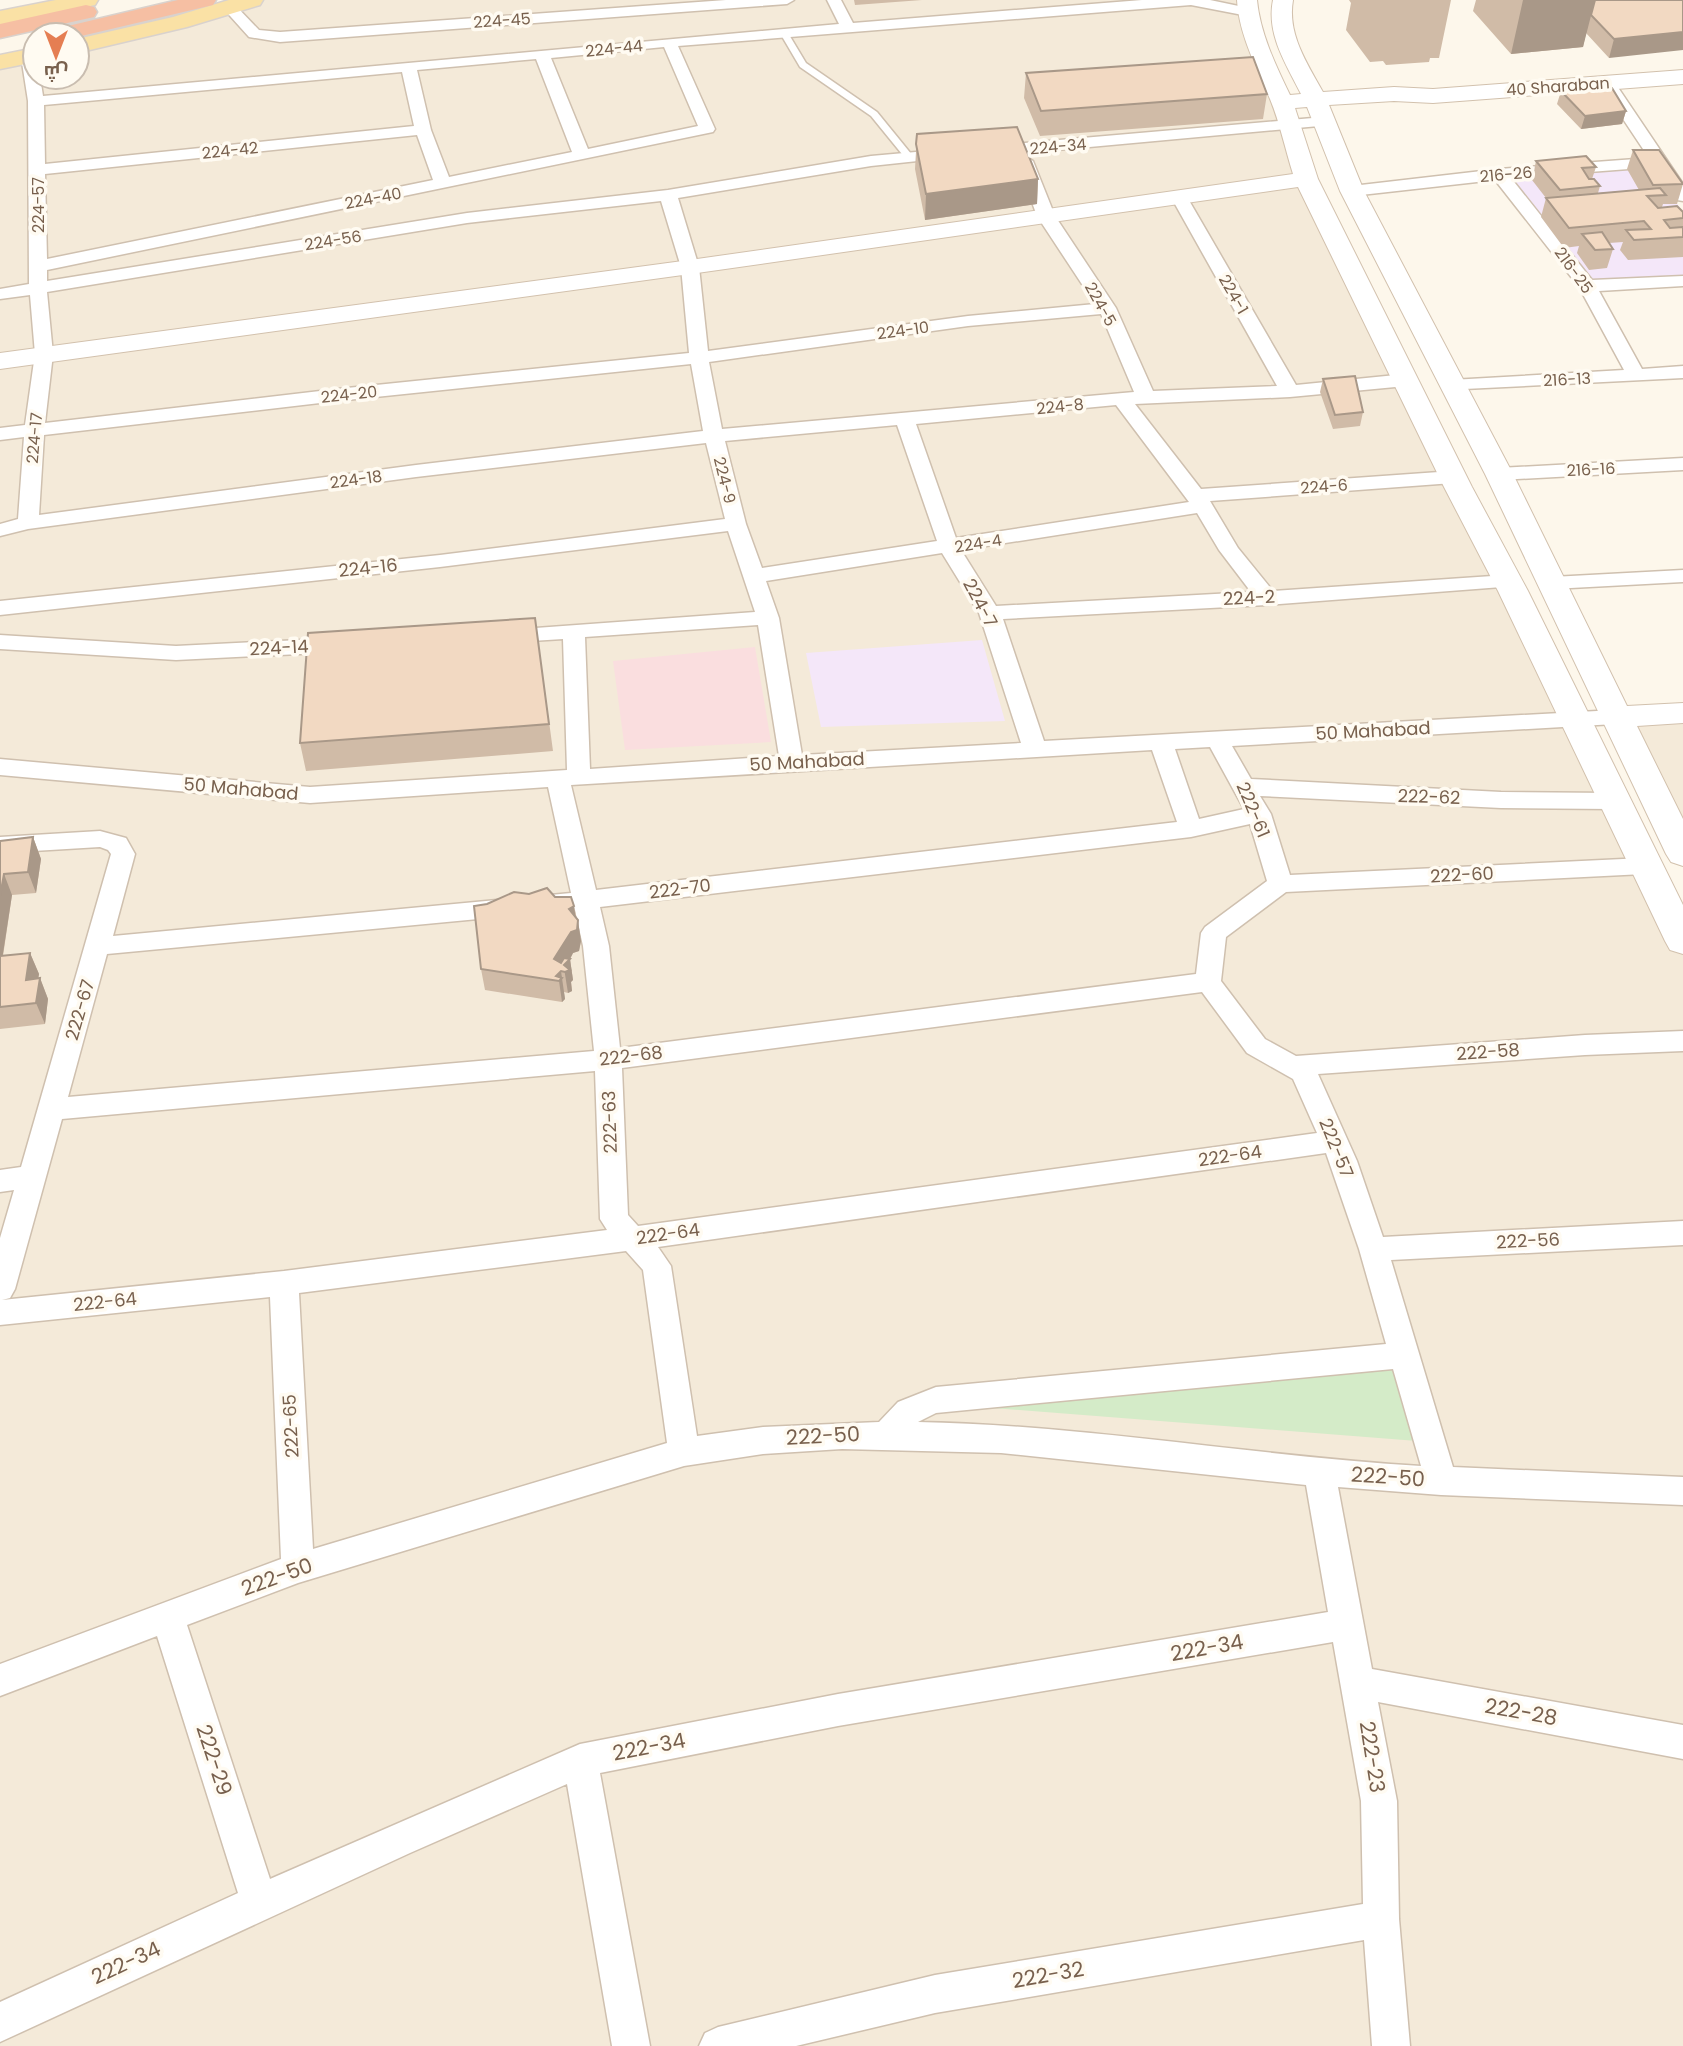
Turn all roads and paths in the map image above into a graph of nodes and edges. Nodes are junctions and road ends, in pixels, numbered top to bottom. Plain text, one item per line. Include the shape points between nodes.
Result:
1 (87, 0) edge
2 (135, 0) edge
3 (205, 0) edge
4 (252, 0) edge
5 (534, 0) edge
6 (787, 0) edge
7 (834, 0) edge
8 (1283, 0) edge
9 (1190, 1) edge
10 (1247, 6) edge
11 (229, 7) junction
12 (537, 17) junction
13 (0, 18) edge
14 (91, 27) edge
15 (848, 28) junction
16 (0, 31) edge
17 (784, 33) junction
18 (91, 42) edge
19 (669, 43) junction
20 (0, 47) edge
21 (21, 49) edge
22 (21, 54) edge
23 (541, 55) junction
24 (0, 62) edge
25 (410, 67) junction
26 (1683, 77) edge
27 (1607, 83) junction
28 (35, 91) edge
29 (36, 101) junction
30 (1320, 111) junction
31 (1285, 113) junction
32 (423, 130) junction
33 (1021, 149) junction
34 (582, 155) junction
35 (909, 157) junction
36 (1660, 162) junction
37 (38, 170) junction
38 (1499, 174) junction
39 (1306, 179) junction
40 (443, 184) junction
41 (1352, 191) junction
42 (668, 195) junction
43 (1683, 196) edge
44 (1179, 197) junction
45 (1046, 216) junction
46 (38, 266) junction
47 (690, 267) junction
48 (1683, 281) edge
49 (1587, 286) junction
50 (38, 289) junction
51 (0, 294) edge
52 (1107, 308) junction
53 (44, 354) junction
54 (699, 358) junction
55 (0, 361) edge
56 (1683, 372) edge
57 (1636, 375) junction
58 (1406, 380) junction
59 (1451, 386) junction
60 (1290, 391) junction
61 (1146, 397) junction
62 (1122, 400) junction
63 (905, 419) junction
64 (34, 431) junction
65 (0, 434) edge
66 (714, 436) junction
67 (1683, 464) edge
68 (1499, 474) junction
69 (1453, 477) junction
70 (1199, 501) junction
71 (28, 523) junction
72 (736, 524) junction
73 (0, 530) edge
74 (949, 548) junction
75 (754, 576) junction
76 (1683, 576) edge
77 (1507, 581) junction
78 (1552, 583) junction
79 (1267, 598) junction
80 (0, 608) edge
81 (990, 613) junction
82 (768, 618) junction
83 (574, 633) junction
84 (478, 638) edge
85 (0, 642) edge
86 (368, 643) edge
87 (1683, 713) edge
88 (1615, 717) junction
89 (1577, 720) junction
90 (1217, 740) junction
91 (1161, 743) junction
92 (1035, 749) junction
93 (792, 762) junction
94 (0, 767) edge
95 (569, 778) junction
96 (1245, 787) junction
97 (1613, 801) junction
98 (1259, 814) junction
99 (1191, 828) junction
100 (0, 845) edge
101 (1683, 854) edge
102 (1644, 866) junction
103 (1280, 884) junction
104 (586, 900) junction
105 (1683, 941) edge
106 (99, 946) junction
107 (1208, 982) junction
108 (1683, 1041) edge
109 (608, 1060) junction
110 (1293, 1066) junction
111 (52, 1109) junction
112 (1334, 1141) junction
113 (30, 1177) junction
114 (0, 1181) edge
115 (1683, 1233) edge
116 (632, 1239) junction
117 (1373, 1249) junction
118 (284, 1283) junction
119 (0, 1289) edge
120 (0, 1313) edge
121 (1404, 1355) junction
122 (889, 1433) junction
123 (684, 1452) junction
124 (1319, 1472) junction
125 (1441, 1481) junction
126 (1683, 1491) edge
127 (298, 1568) junction
128 (168, 1618) junction
129 (1345, 1625) junction
130 (0, 1680) edge
131 (1360, 1683) junction
132 (1683, 1742) edge
133 (580, 1761) junction
134 (259, 1902) junction
135 (1381, 1919) junction
136 (0, 2023) edge
137 (631, 2046) edge
138 (719, 2046) edge
139 (1391, 2046) edge

1 - 13 main road
2 - 16 highway
3 - 14 highway
4 - 11 main road
5 - 12 street
6 - 12 street, 224-45
7 - 15 street
8 - 30 main road via 1280,15 1285,40
9 - 10 street, 224-44
9 - 15 street, 224-44
10 - 31 main road
11 - 12 street, 224-45 via 254,34 280,37
11 - 18 main road
15 - 17 street, 224-44
17 - 19 street, 224-44
17 - 35 lane via 803,65 874,114
19 - 23 street, 224-44
19 - 34 street, 224-40 via 707,129
20 - 21 highway
22 - 24 main road
23 - 25 street, 224-44
23 - 34 street
25 - 29 street, 224-44
25 - 32 street
26 - 27 main road, 40 Sharaban
27 - 30 main road, 40 Sharaban via 1433,96 1351,111
27 - 36 street
28 - 29 street, 224-57
29 - 37 street, 224-57
30 - 31 main road, 40 Sharaban
30 - 41 main road
31 - 33 street, 224-34
31 - 39 main road
32 - 37 street, 224-42
32 - 40 street
33 - 35 street, 224-34
33 - 45 street, 224-5
34 - 40 street, 224-40
35 - 42 street, 224-34
36 - 38 street, 216-26
36 - 43 street
37 - 46 street, 224-57
38 - 41 street, 216-26
38 - 49 street, 216-25
39 - 44 main road
39 - 58 main road
40 - 46 street, 224-40
41 - 59 main road
42 - 47 street, 224-9
42 - 50 street, 224-56 via 467,219
44 - 45 main road
44 - 60 street, 224-1
45 - 47 main road
45 - 52 street, 224-5
46 - 50 street, 224-57
47 - 53 main road
47 - 54 street, 224-9
48 - 49 street
49 - 57 street, 216-25
50 - 51 street, 224-56
50 - 53 street, 224-57
52 - 54 street, 224-10 via 968,321
52 - 61 street, 224-5
53 - 55 main road
53 - 64 street, 224-17
54 - 64 street, 224-20
54 - 66 street, 224-9
56 - 57 street, 216-13
57 - 59 street, 216-13
58 - 60 street, 224-8
58 - 69 main road
59 - 68 main road
60 - 61 street, 224-8
61 - 62 street, 224-8
62 - 63 street, 224-8
62 - 70 street
63 - 66 street, 224-8
63 - 74 street, 224-7
64 - 65 street, 224-20
64 - 71 street, 224-17
66 - 71 street, 224-18
66 - 72 street, 224-9
67 - 68 street, 216-16
68 - 78 main road
69 - 70 street, 224-6
69 - 77 main road
70 - 74 street, 224-4
70 - 79 street via 1229,550
71 - 73 street, 224-18
72 - 75 street, 224-9
72 - 80 street, 224-16
74 - 75 street, 224-4
74 - 81 street, 224-7
75 - 82 street, 224-9
76 - 78 street
77 - 79 street, 224-2
77 - 89 main road
78 - 88 main road
79 - 81 street, 224-2
81 - 92 street, 224-7
82 - 83 street
82 - 93 street, 224-9
83 - 84 street
83 - 95 street, 222-63
85 - 86 street, 224-14 via 176,653
87 - 88 main road
88 - 89 street, 50 Mahabad
88 - 101 main road
89 - 90 street, 50 Mahabad
89 - 97 main road
90 - 91 street, 50 Mahabad
90 - 96 street, 222-61
91 - 92 street, 50 Mahabad
91 - 99 street
92 - 93 street, 50 Mahabad
93 - 95 street, 50 Mahabad
94 - 95 street, 50 Mahabad via 310,795
95 - 104 street, 222-63
96 - 97 street, 222-62
96 - 98 street, 222-61
97 - 102 main road
98 - 99 street, 222-70
98 - 103 street, 222-61
99 - 104 street, 222-70
100 - 106 street, 222-67 via 100,839 117,844 123,854
102 - 103 street, 222-60
102 - 105 main road
103 - 107 street via 1214,933
104 - 106 street, 222-70
104 - 109 street, 222-63 via 596,946
106 - 111 street, 222-67
107 - 109 street, 222-68
107 - 110 street, 222-57 via 1256,1046
108 - 110 street, 222-58
109 - 111 street, 222-68
109 - 116 street, 222-63 via 614,1219
110 - 112 street, 222-57 via 1304,1072
111 - 113 street, 222-67
112 - 116 street, 222-64
112 - 117 street, 222-57
113 - 114 street
113 - 119 street, 222-67
115 - 117 street, 222-56
116 - 118 street, 222-64
116 - 123 street, 222-63 via 657,1266
117 - 121 street, 222-57
118 - 120 street, 222-64
118 - 127 street, 222-65
121 - 122 street via 936,1400 911,1409
121 - 125 street, 222-57
122 - 123 street, 222-50 via 734,1442
122 - 124 street, 222-50 via 1082,1446
123 - 127 street, 222-50
124 - 125 street, 222-50
124 - 129 street, 222-23
125 - 126 street, 222-50
127 - 128 street, 222-50
128 - 130 street, 222-50
128 - 134 street, 222-29
129 - 131 street, 222-23
129 - 133 street, 222-34 via 838,1710
131 - 132 street, 222-28
131 - 135 street, 222-23 via 1379,1801
133 - 134 street, 222-34
133 - 137 street
134 - 136 street, 222-34
135 - 138 street, 222-32 via 935,1994
135 - 139 street, 222-23

